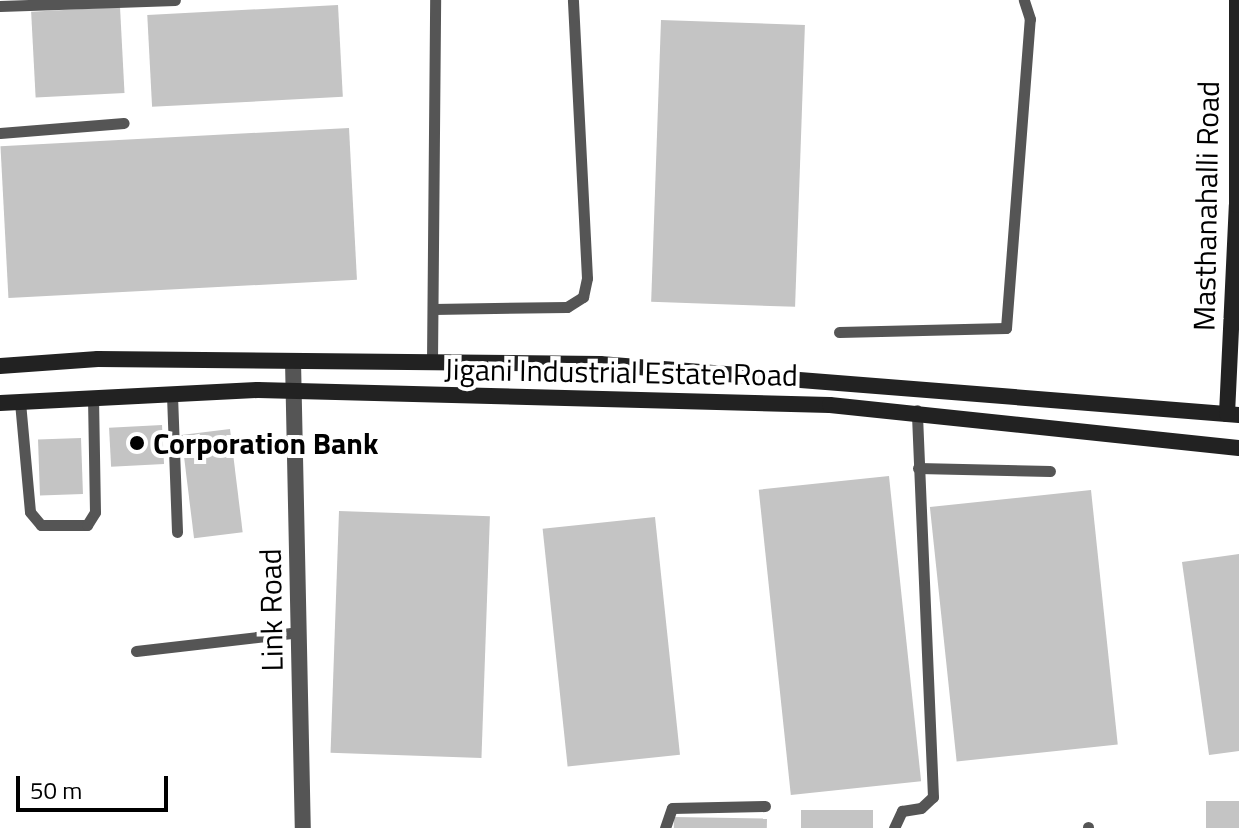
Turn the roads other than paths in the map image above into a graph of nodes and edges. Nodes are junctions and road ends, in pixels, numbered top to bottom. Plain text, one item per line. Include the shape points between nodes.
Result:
1 (175, 0) edge
2 (435, 0) edge
3 (573, 0) edge
4 (1024, 0) edge
5 (1237, 0) edge
6 (0, 6) edge
7 (124, 123) dead end
8 (0, 133) edge
9 (1238, 205) edge
10 (433, 309) junction
11 (839, 332) dead end
12 (293, 361) junction
13 (432, 362) junction
14 (0, 366) edge
15 (293, 391) junction
16 (172, 395) junction
17 (93, 398) junction
18 (20, 402) junction
19 (0, 403) edge
20 (917, 410) junction
21 (1233, 414) edge
22 (1239, 448) edge
23 (918, 468) junction
24 (1050, 471) dead end
25 (177, 532) dead end
26 (300, 632) junction
27 (136, 651) dead end
28 (765, 806) dead end
29 (303, 828) edge
30 (665, 828) edge
31 (894, 828) edge

1 - 6 lane
2 - 10 lane
3 - 10 lane via 587,278 583,297 567,307
4 - 11 lane via 1030,19 1006,328
5 - 9 main road, Masthanahalli Road
7 - 8 lane
9 - 21 main road, Masthanahalli Road
10 - 13 lane
12 - 13 main road, Jigani Industrial Estate Road
12 - 14 main road, Jigani Industrial Estate Road via 98,359
12 - 15 street, Link Road
13 - 21 main road, Jigani Industrial Estate Road via 600,364
15 - 16 main road, Jigani Industrial Estate Road
15 - 20 main road, Jigani Industrial Estate Road
15 - 26 street, Link Road
16 - 17 main road, Jigani Industrial Estate Road
16 - 25 lane
17 - 18 main road, Jigani Industrial Estate Road
17 - 18 lane via 95,512 87,525 41,525 30,512
18 - 19 main road, Jigani Industrial Estate Road
20 - 22 main road, Jigani Industrial Estate Road
20 - 23 lane
23 - 24 lane
23 - 31 lane via 933,797 921,808 902,811
26 - 27 lane
26 - 29 street, Link Road
28 - 30 lane via 672,808

